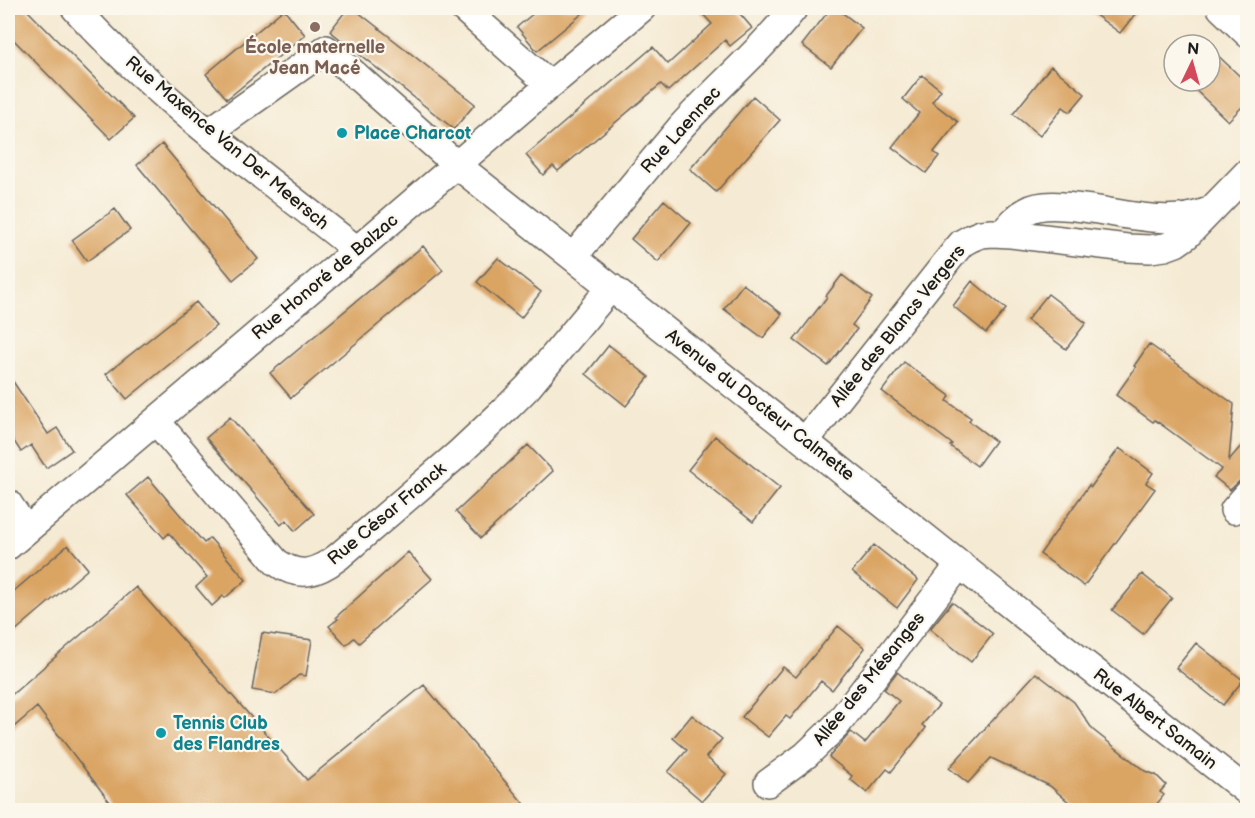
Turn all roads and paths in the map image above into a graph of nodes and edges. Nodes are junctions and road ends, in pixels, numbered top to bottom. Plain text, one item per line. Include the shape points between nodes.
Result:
1 (75, 8) edge
2 (463, 8) edge
3 (642, 8) edge
4 (794, 8) edge
5 (1221, 8) edge
6 (1248, 34) edge
7 (550, 85) junction
8 (209, 132) junction
9 (457, 165) junction
10 (1248, 172) edge
11 (357, 250) junction
12 (573, 257) junction
13 (611, 287) junction
14 (156, 421) junction
15 (805, 441) junction
16 (8, 502) edge
17 (17, 538) edge
18 (960, 564) junction
19 (1062, 646) joint
20 (768, 783) dead end
21 (1248, 792) edge

1 - 8 street, Rue Maxence Van Der Meersch via 140,74
2 - 7 street
3 - 7 street, Rue Honoré de Balzac
4 - 12 street, Rue Laennec via 765,43 680,128
5 - 6 street
7 - 9 street, Rue Honoré de Balzac
8 - 9 street, Avenue du Docteur Calmette via 326,49
8 - 11 street, Rue Maxence Van Der Meersch
9 - 11 street, Rue Honoré de Balzac
9 - 12 street, Avenue du Docteur Calmette
10 - 15 street, Allée des Blancs Vergers via 1186,236 1165,248 1127,248 1003,233 981,234 962,243
11 - 14 street, Rue Honoré de Balzac
12 - 13 street, Avenue du Docteur Calmette
13 - 14 street, Rue César Franck via 528,387 495,420 338,557 310,573 290,570 276,562
13 - 15 street, Avenue du Docteur Calmette
14 - 17 street, Rue Honoré de Balzac
15 - 18 street, Avenue du Docteur Calmette
16 - 17 street
18 - 19 street, Avenue du Docteur Calmette
18 - 20 street, Allée des Mésanges via 836,726
19 - 21 street, Rue Albert Samain

